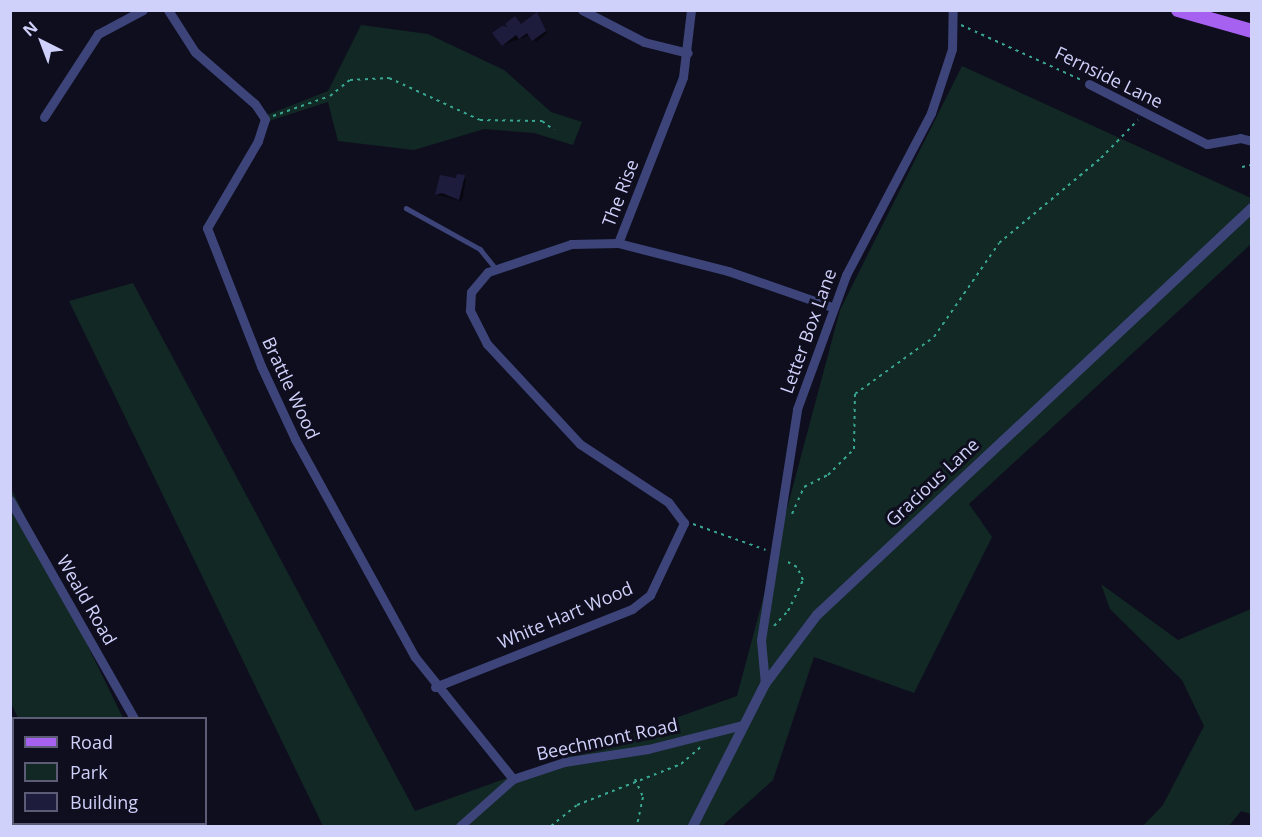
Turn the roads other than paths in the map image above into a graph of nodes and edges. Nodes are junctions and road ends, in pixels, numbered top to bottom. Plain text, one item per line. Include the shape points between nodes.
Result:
1 (143, 10) edge
2 (168, 10) edge
3 (582, 10) edge
4 (691, 10) edge
5 (953, 10) edge
6 (1178, 10) edge
7 (1251, 31) edge
8 (688, 53) junction
9 (1089, 84) road end
10 (44, 117) dead end
11 (1251, 141) edge
12 (406, 208) dead end
13 (1251, 208) edge
14 (618, 243) junction
15 (496, 269) junction
16 (832, 307) junction
17 (10, 500) edge
18 (765, 684) junction
19 (435, 687) junction
20 (133, 717) edge
21 (743, 725) junction
22 (513, 779) junction
23 (460, 826) edge
24 (693, 826) edge

1 - 10 street via 98,34
2 - 19 street, Brattle Wood via 195,52 255,104 266,120 258,141 207,228 295,439
3 - 8 street via 644,42
4 - 8 street, The Rise
5 - 16 street, Letter Box Lane via 952,49 931,113
6 - 7 main road
8 - 14 street, The Rise via 683,77
9 - 11 street, Fernside Lane via 1207,144 1240,138
12 - 15 lane via 480,249
13 - 18 street, Gracious Lane via 872,561 817,615
14 - 15 street via 571,244
14 - 16 street, The Rise via 728,271
15 - 19 street, White Hart Wood via 488,272 471,292 470,310 487,344 580,444 668,502 684,523 650,596 632,609
16 - 18 street, Letter Box Lane via 797,409 761,640
17 - 20 street, Weald Road
18 - 21 street, Gracious Lane
19 - 22 street, Brattle Wood
21 - 22 street, Beechmont Road via 648,748 564,762
21 - 24 street, Gracious Lane
22 - 23 street, Beechmont Road

